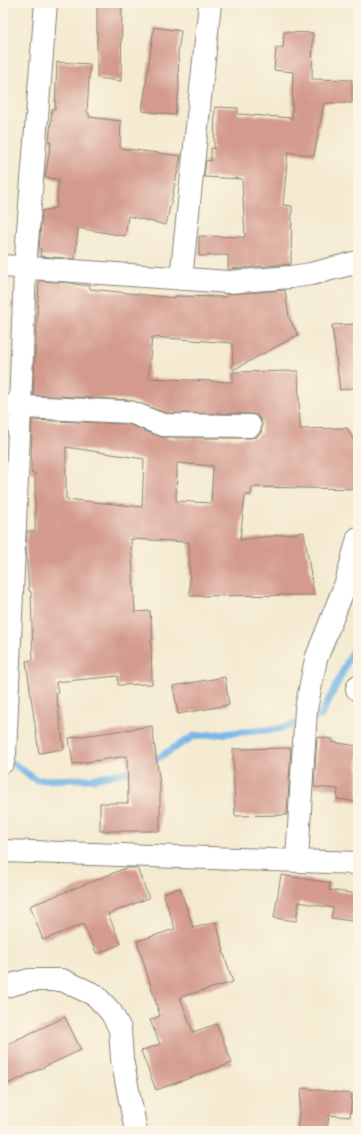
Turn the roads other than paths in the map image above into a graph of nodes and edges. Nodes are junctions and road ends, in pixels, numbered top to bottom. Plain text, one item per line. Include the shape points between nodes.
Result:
1 (46, 3) edge
2 (210, 3) edge
3 (358, 262) edge
4 (3, 266) edge
5 (25, 268) junction
6 (181, 279) junction
7 (12, 407) edge
8 (250, 426) dead end
9 (358, 538) edge
10 (8, 545) edge
11 (3, 762) edge
12 (3, 851) edge
13 (297, 860) junction
14 (358, 863) edge
15 (3, 987) edge
16 (136, 1131) edge

1 - 5 street
2 - 6 street
3 - 6 street via 291,277 230,282
4 - 5 street
5 - 6 street
5 - 7 street
7 - 8 street via 129,412 164,425
7 - 10 street
9 - 13 street via 346,583 316,659 306,710
10 - 11 street
12 - 13 street
13 - 14 street
15 - 16 street via 29,980 62,980 95,995 111,1012 120,1029 122,1059

